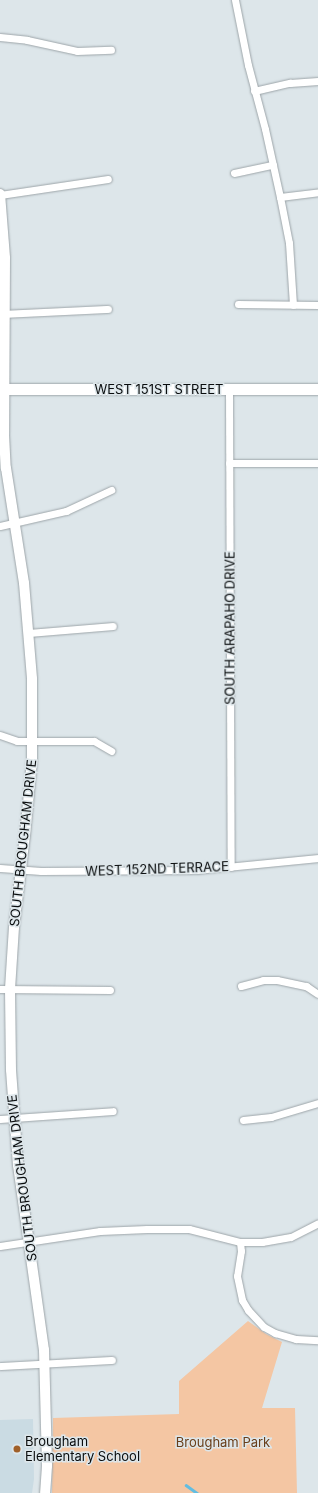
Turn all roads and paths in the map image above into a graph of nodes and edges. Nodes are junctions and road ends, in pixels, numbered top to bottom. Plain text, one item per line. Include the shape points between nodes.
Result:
1 (235, 0) edge
2 (0, 37) edge
3 (111, 50) dead end
4 (318, 81) edge
5 (254, 91) junction
6 (273, 165) junction
7 (234, 173) dead end
8 (108, 179) dead end
9 (318, 192) edge
10 (0, 194) edge
11 (280, 197) junction
12 (238, 304) dead end
13 (293, 305) junction
14 (318, 305) edge
15 (108, 309) dead end
16 (2, 314) edge
17 (2, 389) edge
18 (229, 389) junction
19 (318, 389) edge
20 (229, 463) junction
21 (318, 463) edge
22 (111, 490) dead end
23 (14, 523) junction
24 (0, 526) edge
25 (113, 626) dead end
26 (29, 633) junction
27 (0, 735) edge
28 (32, 740) junction
29 (111, 751) dead end
30 (318, 858) edge
31 (231, 867) junction
32 (0, 868) edge
33 (21, 869) junction
34 (241, 986) dead end
35 (0, 989) edge
36 (10, 989) junction
37 (110, 990) dead end
38 (318, 994) edge
39 (318, 1103) edge
40 (113, 1110) dead end
41 (13, 1118) junction
42 (0, 1119) edge
43 (243, 1120) dead end
44 (318, 1223) edge
45 (29, 1241) junction
46 (240, 1242) junction
47 (0, 1246) edge
48 (318, 1340) edge
49 (112, 1360) dead end
50 (44, 1363) junction
51 (0, 1366) edge
52 (45, 1493) edge

1 - 5 street
2 - 3 street via 27,40 77,52
4 - 5 street via 290,83
5 - 6 street
6 - 7 street
6 - 11 street
8 - 10 street
9 - 11 street
10 - 16 street, SOUTH BROUGHAM DRIVE via 5,258
11 - 13 street via 289,243
12 - 13 street
13 - 14 street
15 - 16 street
16 - 17 street, SOUTH BROUGHAM DRIVE
17 - 18 main road, WEST 151ST STREET
17 - 23 street, SOUTH BROUGHAM DRIVE via 4,436
18 - 19 main road, WEST 151ST STREET
18 - 20 street, SOUTH ARAPAHO DRIVE
20 - 21 street
20 - 31 street, SOUTH ARAPAHO DRIVE
22 - 23 street via 66,511
23 - 24 street
23 - 26 street, SOUTH BROUGHAM DRIVE
25 - 26 street
26 - 28 street, SOUTH BROUGHAM DRIVE
27 - 28 street via 17,741
28 - 29 street via 94,741
28 - 33 street, SOUTH BROUGHAM DRIVE via 29,801
30 - 31 street, WEST 152ND TERRACE
31 - 33 street, WEST 152ND TERRACE via 188,870
32 - 33 street, WEST 152ND TERRACE
33 - 36 street, SOUTH BROUGHAM DRIVE
34 - 38 street via 263,980 278,980 306,986
35 - 36 street
36 - 37 street
36 - 41 street, SOUTH BROUGHAM DRIVE
39 - 43 street via 270,1117
40 - 41 street
41 - 42 street
41 - 45 street, SOUTH BROUGHAM DRIVE
44 - 46 street via 291,1237 262,1242
45 - 46 street via 100,1232 180,1228 201,1230
45 - 47 street
45 - 50 street, SOUTH BROUGHAM DRIVE
46 - 48 street via 241,1251 236,1276 242,1300 248,1310 275,1333 296,1339
49 - 50 street
50 - 51 street
50 - 52 street, SOUTH BROUGHAM DRIVE via 47,1466

